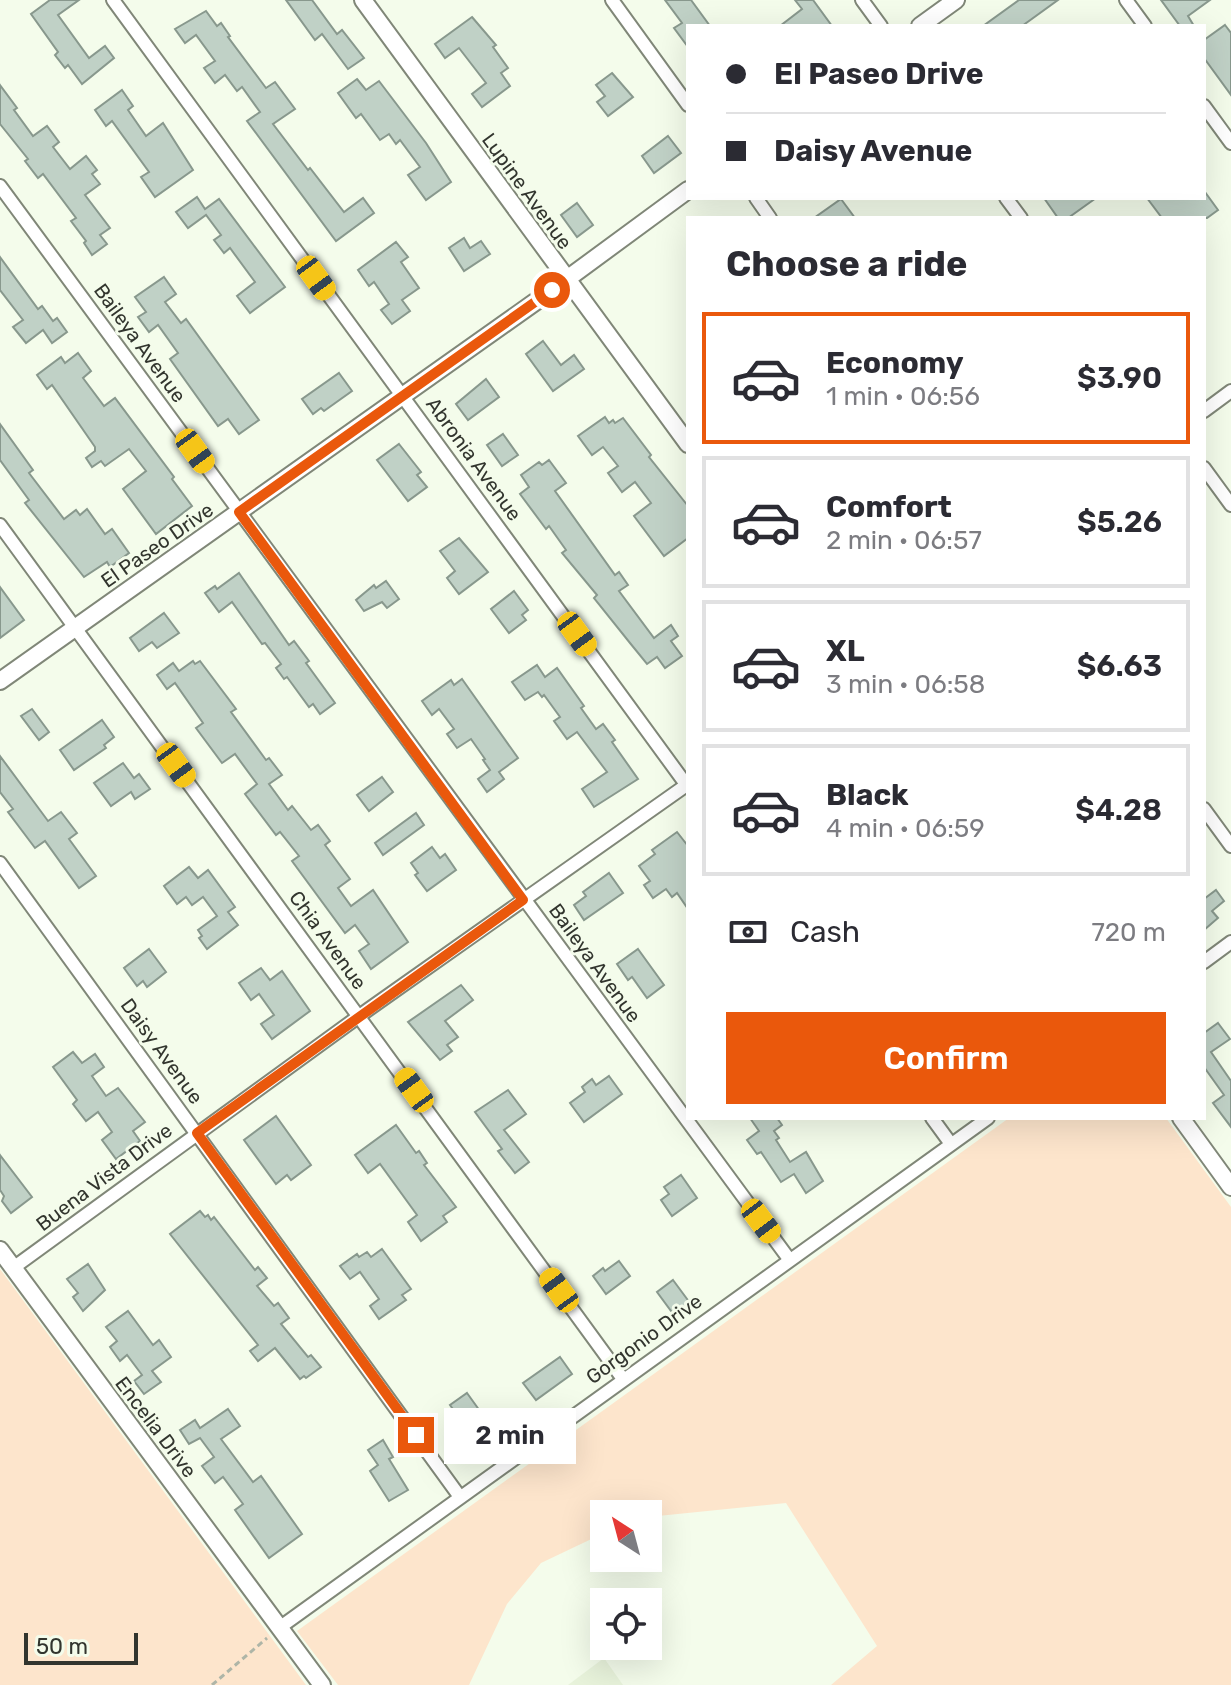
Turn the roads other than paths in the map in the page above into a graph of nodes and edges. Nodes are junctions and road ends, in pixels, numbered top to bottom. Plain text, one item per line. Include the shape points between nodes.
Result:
1 (113, 0) edge
2 (363, 0) edge
3 (612, 0) edge
4 (862, 0) edge
5 (956, 0) edge
6 (1126, 0) edge
7 (880, 24) edge
8 (923, 24) edge
9 (1144, 24) edge
10 (686, 102) edge
11 (1206, 109) edge
12 (1231, 143) edge
13 (0, 186) edge
14 (686, 191) edge
15 (567, 280) junction
16 (1231, 391) edge
17 (403, 396) junction
18 (1206, 410) edge
19 (686, 441) edge
20 (1206, 471) edge
21 (1231, 505) edge
22 (239, 512) junction
23 (0, 525) edge
24 (75, 628) junction
25 (0, 681) edge
26 (686, 782) edge
27 (686, 786) edge
28 (1206, 812) edge
29 (1231, 846) edge
30 (0, 863) edge
31 (523, 900) junction
32 (1231, 942) edge
33 (1206, 961) edge
34 (359, 1015) junction
35 (686, 1120) edge
36 (686, 1120) edge
37 (933, 1120) edge
38 (985, 1120) edge
39 (1182, 1120) edge
40 (197, 1133) junction
41 (951, 1144) junction
42 (1231, 1187) edge
43 (0, 1250) edge
44 (789, 1259) junction
45 (13, 1268) junction
46 (623, 1379) junction
47 (460, 1497) junction
48 (279, 1628) junction
49 (322, 1685) edge

1 - 17 street, Abronia Avenue
2 - 15 street, Lupine Avenue
3 - 10 street
4 - 7 street
5 - 8 street
6 - 9 street
11 - 12 street
13 - 22 street, Baileya Avenue
14 - 15 street, El Paseo Drive
15 - 17 street, El Paseo Drive
15 - 19 street, Lupine Avenue
16 - 18 street
17 - 22 street, El Paseo Drive
17 - 26 street, Abronia Avenue
20 - 21 street
22 - 24 street, El Paseo Drive
22 - 31 street, Baileya Avenue
23 - 24 street, Chia Avenue
24 - 25 street, El Paseo Drive
24 - 34 street, Chia Avenue
27 - 31 street, Buena Vista Drive
28 - 29 street
30 - 40 street, Daisy Avenue
31 - 34 street, Buena Vista Drive
31 - 36 street, Baileya Avenue
32 - 33 street
34 - 40 street, Buena Vista Drive
34 - 46 street, Chia Avenue
35 - 44 street, Baileya Avenue
37 - 41 street
38 - 41 street, Gorgonio Drive
39 - 42 street
40 - 45 street, Buena Vista Drive
40 - 47 street, Daisy Avenue
41 - 44 street, Gorgonio Drive
43 - 45 street, Encelia Drive
44 - 46 street, Gorgonio Drive
45 - 48 street, Encelia Drive
46 - 47 street, Gorgonio Drive
47 - 48 street, Gorgonio Drive
48 - 49 street, Encelia Drive

